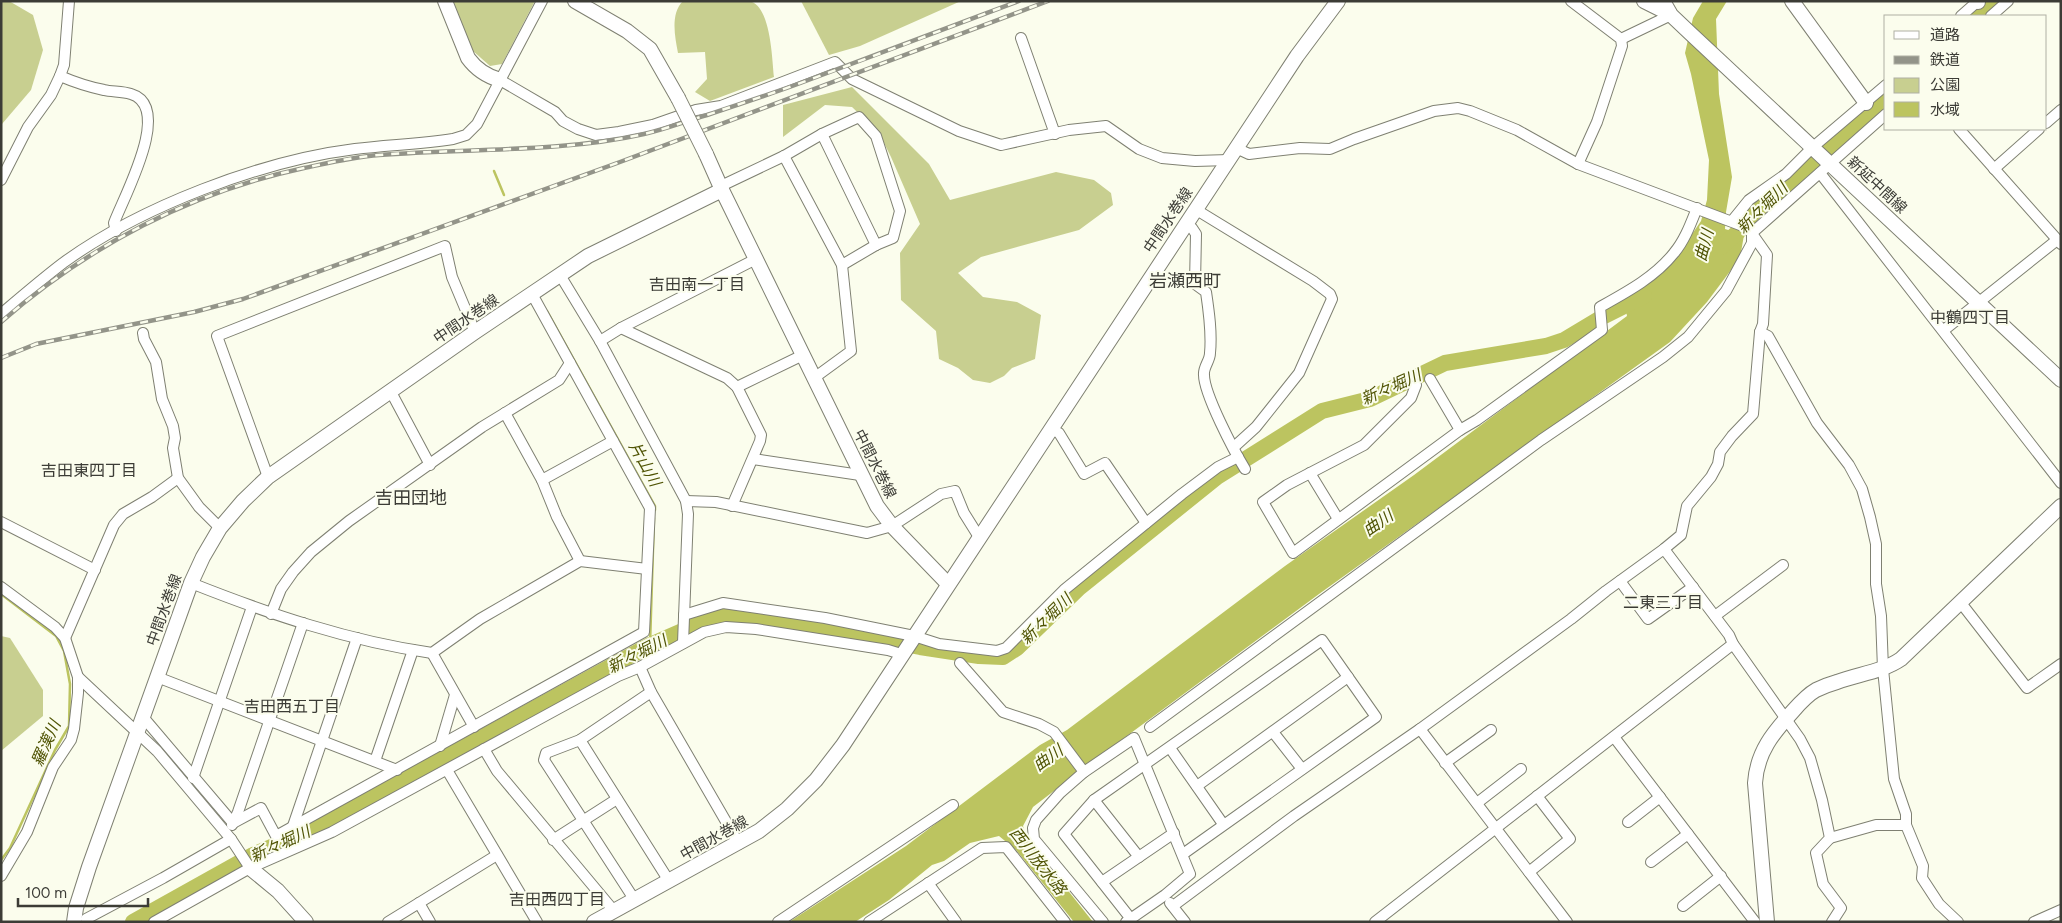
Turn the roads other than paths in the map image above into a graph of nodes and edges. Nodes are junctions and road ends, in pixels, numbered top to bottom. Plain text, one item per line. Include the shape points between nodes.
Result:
1 (69, 1) edge
2 (445, 1) edge
3 (542, 1) edge
4 (574, 1) edge
5 (1338, 1) edge
6 (1571, 1) edge
7 (1644, 1) edge
8 (1663, 1) edge
9 (1792, 1) edge
10 (1978, 1) edge
11 (2008, 1) edge
12 (1671, 14) junction
13 (1963, 15) edge
14 (1992, 15) edge
15 (1021, 38) dead end
16 (1620, 39) junction
17 (60, 76) junction
18 (500, 80) junction
19 (1884, 87) edge
20 (1866, 103) junction
21 (2061, 110) edge
22 (1884, 116) edge
23 (2048, 117) edge
24 (1960, 130) edge
25 (2038, 130) edge
26 (822, 134) junction
27 (1055, 134) junction
28 (1814, 148) junction
29 (1232, 154) junction
30 (784, 156) junction
31 (1578, 164) junction
32 (1825, 166) junction
33 (1994, 169) junction
34 (1, 180) edge
35 (722, 188) junction
36 (1697, 208) junction
37 (1195, 209) junction
38 (1732, 221) junction
39 (1186, 223) junction
40 (1750, 230) junction
41 (116, 231) junction
42 (2059, 242) edge
43 (876, 245) junction
44 (756, 259) junction
45 (842, 266) junction
46 (560, 275) junction
47 (532, 294) junction
48 (1978, 302) junction
49 (1, 314) edge
50 (621, 328) junction
51 (1944, 330) junction
52 (143, 332) dead end
53 (475, 332) junction
54 (1760, 332) junction
55 (600, 341) junction
56 (803, 355) junction
57 (570, 363) junction
58 (814, 378) junction
59 (1430, 379) dead end
60 (2061, 380) edge
61 (1416, 385) dead end
62 (737, 387) junction
63 (391, 392) junction
64 (505, 413) junction
65 (1050, 429) junction
66 (1460, 430) junction
67 (613, 441) junction
68 (1236, 452) junction
69 (752, 458) junction
70 (430, 465) junction
71 (1245, 470) dead end
72 (1310, 474) junction
73 (860, 475) junction
74 (268, 477) junction
75 (178, 478) junction
76 (542, 480) junction
77 (2061, 483) edge
78 (686, 501) junction
79 (732, 506) junction
80 (2061, 506) edge
81 (1338, 519) junction
82 (1, 522) edge
83 (1146, 522) junction
84 (892, 526) junction
85 (220, 528) junction
86 (979, 537) junction
87 (1664, 549) junction
88 (580, 561) junction
89 (1783, 565) dead end
90 (647, 569) junction
91 (95, 570) junction
92 (1620, 581) junction
93 (191, 583) junction
94 (948, 584) junction
95 (1, 587) edge
96 (1693, 587) junction
97 (1961, 603) junction
98 (252, 607) junction
99 (271, 614) junction
100 (684, 616) junction
101 (1715, 616) junction
102 (303, 623) junction
103 (914, 636) junction
104 (65, 638) junction
105 (357, 638) junction
106 (683, 643) junction
107 (1733, 644) junction
108 (413, 650) junction
109 (432, 653) junction
110 (901, 654) junction
111 (960, 662) dead end
112 (2061, 664) edge
113 (640, 667) junction
114 (1883, 668) junction
115 (78, 677) junction
116 (157, 677) junction
117 (1348, 677) junction
118 (651, 692) junction
119 (455, 695) junction
120 (219, 700) junction
121 (143, 717) junction
122 (1786, 718) junction
123 (270, 721) junction
124 (474, 727) junction
125 (1150, 727) dead end
126 (1420, 730) junction
127 (1491, 730) dead end
128 (1273, 732) junction
129 (138, 734) junction
130 (1614, 737) junction
131 (321, 740) junction
132 (580, 740) junction
133 (440, 746) junction
134 (1170, 748) junction
135 (484, 749) junction
136 (375, 761) junction
137 (1146, 763) junction
138 (1446, 763) junction
139 (1302, 769) junction
140 (1520, 769) dead end
141 (397, 770) junction
142 (447, 770) junction
143 (1084, 772) junction
144 (193, 778) junction
145 (1197, 786) junction
146 (1537, 796) junction
147 (1660, 798) junction
148 (617, 799) junction
149 (1094, 800) junction
150 (1477, 803) junction
151 (953, 805) dead end
152 (583, 820) junction
153 (1628, 822) dead end
154 (233, 823) junction
155 (1223, 824) junction
156 (1906, 825) junction
157 (293, 826) junction
158 (1496, 828) junction
159 (1174, 833) junction
160 (1688, 834) junction
161 (228, 835) junction
162 (1830, 838) junction
163 (553, 840) junction
164 (739, 844) junction
165 (1183, 854) junction
166 (497, 855) junction
167 (1140, 857) junction
168 (1651, 862) dead end
169 (250, 868) junction
170 (1529, 872) junction
171 (1, 876) edge
172 (1721, 876) junction
173 (669, 881) junction
174 (1102, 882) junction
175 (928, 883) junction
176 (1165, 895) junction
177 (634, 899) junction
178 (418, 903) junction
179 (1173, 906) junction
180 (1683, 906) dead end
181 (2061, 910) edge
182 (614, 911) junction
183 (401, 918) edge
184 (1752, 918) edge
185 (80, 920) edge
186 (1128, 920) edge
187 (154, 922) edge
188 (306, 922) edge
189 (388, 922) edge
190 (430, 922) edge
191 (537, 922) edge
192 (594, 922) edge
193 (778, 922) edge
194 (869, 922) edge
195 (956, 922) edge
196 (1065, 922) edge
197 (1103, 922) edge
198 (1185, 922) edge
199 (1375, 922) edge
200 (1567, 922) edge
201 (1740, 922) edge
202 (1767, 922) edge
203 (1832, 922) edge
204 (1958, 922) edge
205 (2034, 922) edge

1 - 17 street via 64,65
2 - 18 main road via 468,58 489,77
3 - 18 street
4 - 35 main road, bridge via 627,31 650,49
5 - 29 main road, 中間水巻線
6 - 16 street
7 - 12 main road, 新延中間線
8 - 12 main road, 新延中間線
9 - 20 main road
10 - 13 street
11 - 14 street
12 - 16 street
12 - 28 main road, 新延中間線
15 - 27 street
16 - 31 street via 1622,46 1600,113
17 - 34 street via 28,127
17 - 41 street via 72,82 131,94 144,106 148,133 114,223
18 - 27 street via 555,112 563,121 596,134 652,125 696,110 721,106 835,62 852,79 959,131 1001,146
18 - 41 street via 478,124 466,135 354,149 254,172 181,199
19 - 20 street
20 - 28 street
21 - 23 street
22 - 32 street
24 - 33 street
25 - 33 street
26 - 30 street
26 - 43 street
26 - 43 street via 859,117 876,136 900,211 893,238
27 - 29 street via 1106,126 1139,149 1162,158 1195,161
28 - 32 main road, 新延中間線
28 - 38 street via 1786,174 1749,200
29 - 31 street via 1300,148 1330,149 1423,114 1458,108 1517,130
29 - 37 main road, 中間水巻線
30 - 35 street
30 - 45 street
31 - 36 street
32 - 40 street
32 - 48 main road, 新延中間線
32 - 51 street
33 - 42 street
35 - 44 main road, 中間水巻線
35 - 46 main road, 中間水巻線 via 588,256
36 - 38 street
36 - 66 street via 1675,252 1629,291 1600,307 1602,330
37 - 39 main road, 中間水巻線
37 - 68 street via 1314,281 1332,299 1299,373
38 - 40 street
39 - 65 main road, 中間水巻線
39 - 68 street via 1196,234 1195,284 1206,292 1210,324 1210,353 1203,373 1205,383
40 - 54 street via 1767,255
40 - 125 street via 1752,243 1726,291 1688,336 1663,357 1541,440
41 - 49 street via 64,263
42 - 48 street
43 - 45 street
44 - 50 street
44 - 56 main road, 中間水巻線
45 - 58 street via 851,351
46 - 47 main road, 中間水巻線
46 - 55 street
47 - 53 main road, 中間水巻線
47 - 57 street
48 - 51 street
48 - 60 main road, 新延中間線
50 - 55 street
50 - 62 street via 727,378
51 - 77 street
52 - 75 street via 156,362 162,399 173,426 175,438 172,448
53 - 63 main road, 中間水巻線
53 - 74 street via 452,277 445,246 217,336
54 - 87 street via 1753,414 1720,452 1711,477 1687,506 1681,535
54 - 114 street via 1768,336 1817,423 1849,464 1862,489 1876,544
55 - 78 street
56 - 58 main road, 中間水巻線
56 - 62 street
57 - 64 street via 558,380
57 - 67 street
58 - 73 main road, 中間水巻線
59 - 66 street
61 - 72 street via 1411,398 1364,445
62 - 69 street via 761,435
63 - 70 street
63 - 74 main road, 中間水巻線
64 - 70 street
64 - 76 street
65 - 83 street via 1059,433 1084,474 1105,463
65 - 86 main road, 中間水巻線
66 - 81 street
67 - 76 street
67 - 90 street via 650,508
68 - 71 street
68 - 83 street
69 - 73 street
69 - 79 street
70 - 99 street via 311,552 281,589
72 - 81 street
72 - 81 street via 1263,502 1293,553
73 - 84 main road, 中間水巻線
74 - 85 main road, 中間水巻線
75 - 85 street via 199,507
75 - 91 street via 123,514 114,525
76 - 88 street
78 - 79 street
78 - 100 street
79 - 84 street via 867,533
80 - 97 main road
82 - 91 street
83 - 103 street via 1064,590 1006,648 989,651 939,644
84 - 86 street via 941,494 955,491
84 - 94 main road, 中間水巻線
85 - 93 main road, 中間水巻線
86 - 94 main road, 中間水巻線
87 - 92 street
87 - 96 street
88 - 90 street
88 - 109 street via 480,619
89 - 101 street
90 - 124 street via 644,632
91 - 104 street
92 - 96 street via 1648,619
92 - 126 street
93 - 98 street
93 - 116 main road, 中間水巻線
94 - 103 main road, 中間水巻線
95 - 104 street
96 - 101 street
97 - 112 street via 2027,688
97 - 114 main road via 1901,659
98 - 99 street
98 - 120 street
99 - 102 street
100 - 103 street via 723,603 825,618
100 - 106 street
101 - 107 street
102 - 105 street
102 - 123 street
103 - 110 main road, 中間水巻線
104 - 115 street
105 - 108 street
105 - 131 street
106 - 110 street via 704,632 726,627 756,628
106 - 113 street
107 - 122 street
107 - 130 street
108 - 109 street
108 - 136 street
109 - 119 street
110 - 164 main road, 中間水巻線 via 843,745 816,780 787,809
111 - 143 street via 1003,712 1054,732
113 - 118 street
113 - 135 street
114 - 122 main road via 1815,690
114 - 156 street via 1894,779 1906,814
115 - 129 street
115 - 171 street via 71,740 53,767 27,832
116 - 120 street
116 - 121 main road, 中間水巻線
117 - 128 street
117 - 134 street via 1322,640
117 - 139 street via 1376,717
118 - 132 street
118 - 164 street
119 - 124 street
119 - 133 street
120 - 123 street
120 - 144 street
121 - 129 main road, 中間水巻線
121 - 144 street
122 - 162 street via 1810,758
122 - 202 main road via 1770,737 1756,769
123 - 131 street
123 - 154 street
124 - 133 street
126 - 138 street
126 - 179 street via 1294,816
127 - 138 street
128 - 139 street
128 - 145 street
129 - 161 street via 156,750
129 - 185 main road, 中間水巻線 via 89,867
130 - 146 street
130 - 147 street
131 - 136 street
131 - 157 street
132 - 148 street
132 - 152 street via 546,753 544,760
133 - 141 street
134 - 137 street
134 - 145 street
135 - 142 street
135 - 163 street via 497,771
136 - 141 street
137 - 143 street via 1134,738
137 - 149 street
137 - 159 street
138 - 150 street
139 - 155 street
140 - 150 street
141 - 157 street
142 - 166 street
142 - 169 street via 332,832
143 - 197 street via 1036,820 1034,839
144 - 154 street
145 - 155 street
146 - 158 street
146 - 170 street via 1570,839
147 - 153 street
147 - 160 street
148 - 152 street
148 - 173 street
149 - 167 street
149 - 174 street via 1064,834
150 - 158 street
151 - 193 street
152 - 163 street
152 - 177 street
154 - 157 street via 261,808 276,836
154 - 161 street
155 - 165 street
156 - 162 street via 1876,825
156 - 204 street via 1923,866 1922,878 1940,904
158 - 170 street
158 - 199 street
159 - 165 street
159 - 167 street
160 - 168 street
160 - 172 street
161 - 169 street
161 - 185 street via 163,878
162 - 203 street via 1816,853 1823,884 1840,908
163 - 182 street
164 - 173 main road, 中間水巻線
165 - 176 street via 1190,874
166 - 178 street
166 - 191 street
167 - 174 street
169 - 187 street
169 - 188 main road via 278,891
170 - 200 street
172 - 180 street
172 - 184 street
173 - 177 main road, 中間水巻線
174 - 186 street
175 - 194 street
175 - 195 street
175 - 196 street via 982,848 1006,847
176 - 179 street
176 - 186 street
177 - 182 main road, 中間水巻線
178 - 183 street
178 - 190 street
179 - 198 street
181 - 205 street
182 - 192 main road, 中間水巻線
183 - 189 street
184 - 201 street

